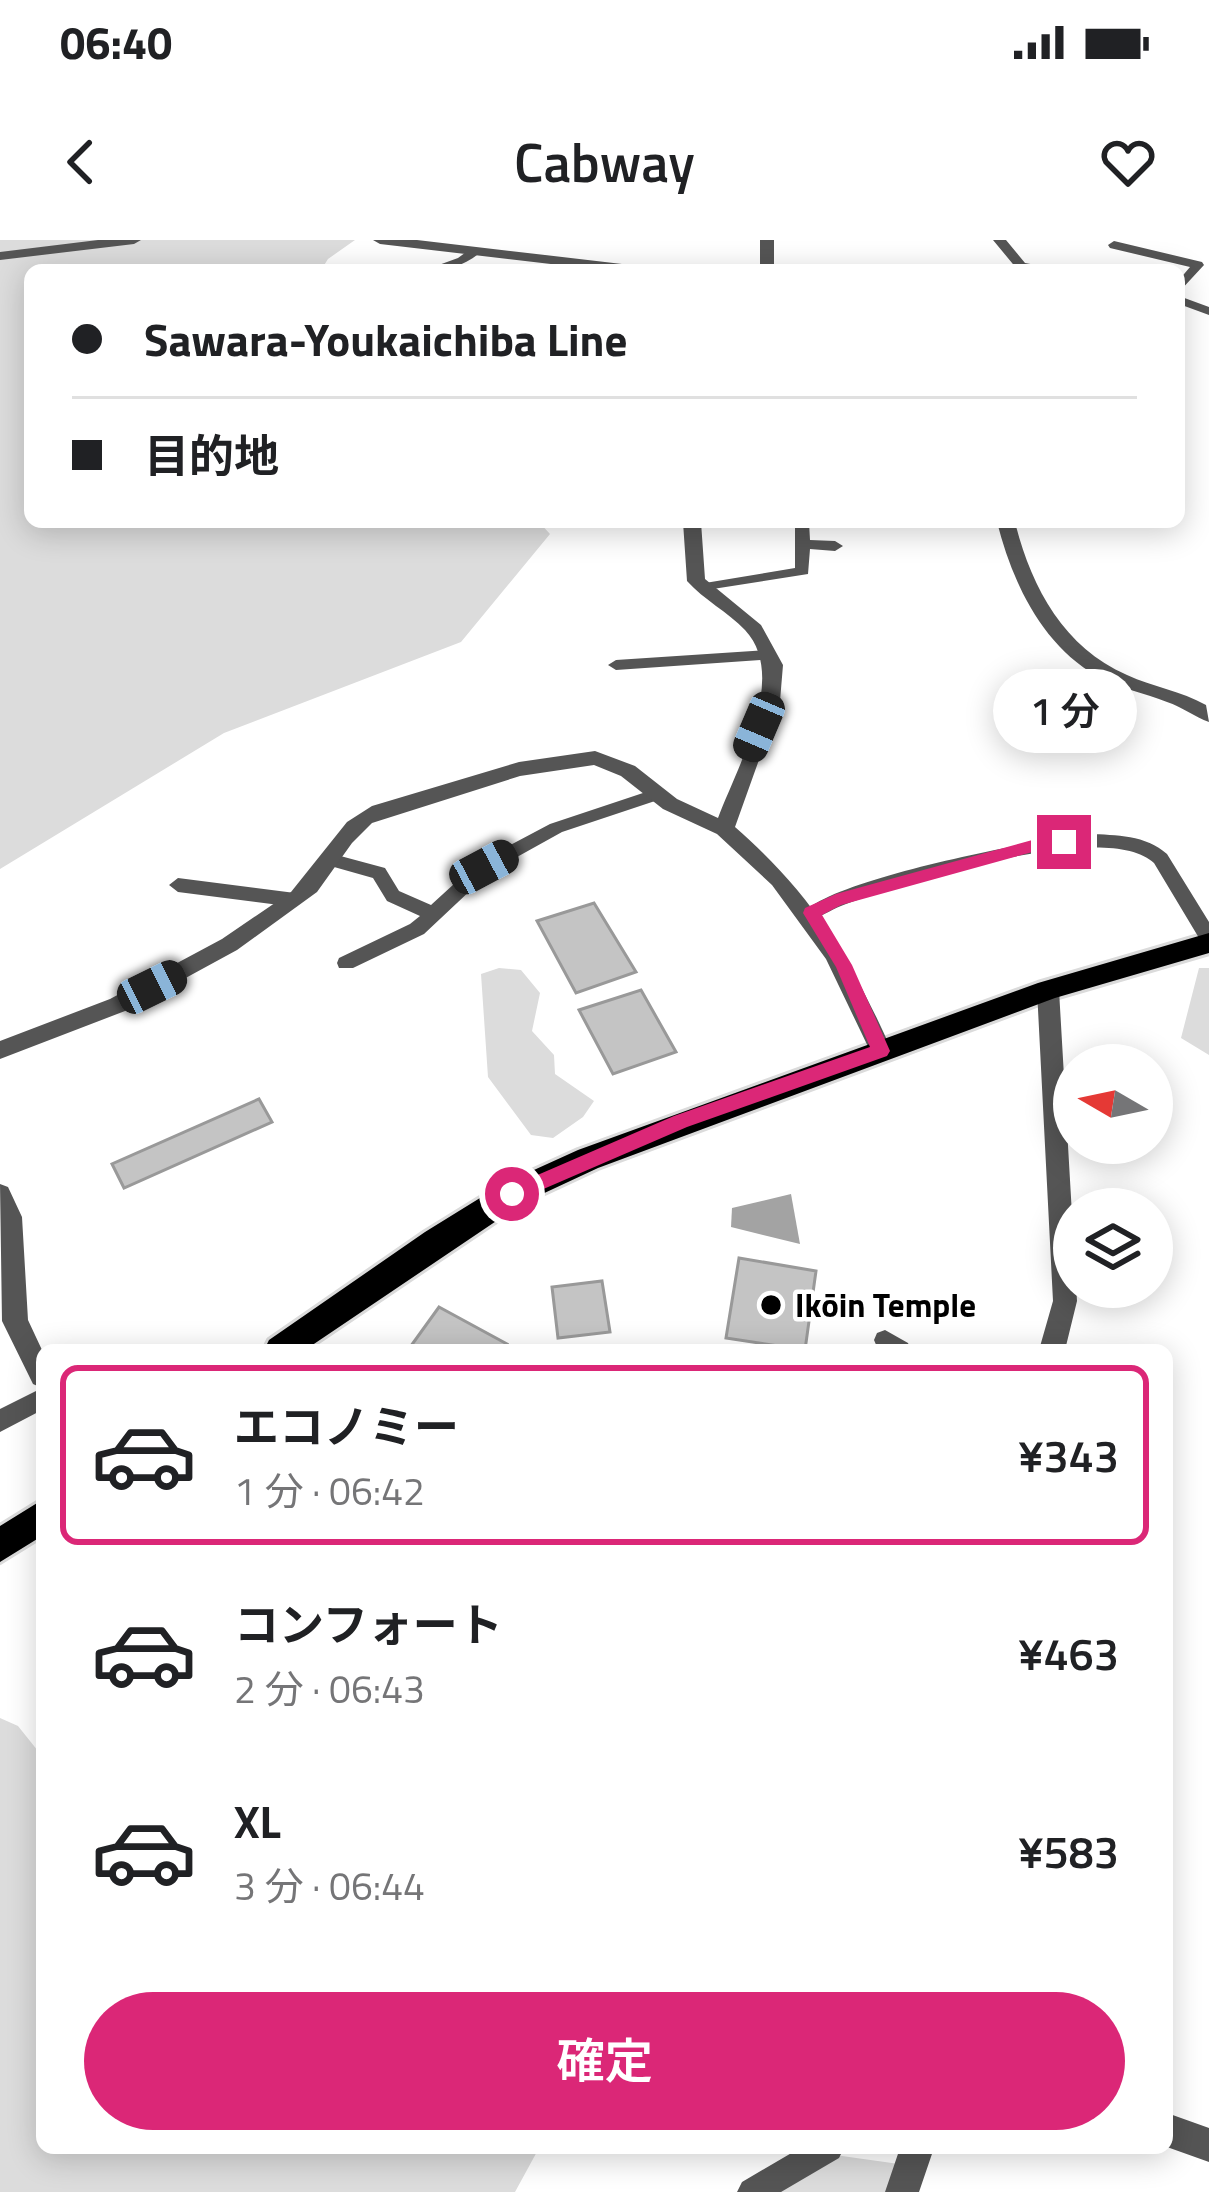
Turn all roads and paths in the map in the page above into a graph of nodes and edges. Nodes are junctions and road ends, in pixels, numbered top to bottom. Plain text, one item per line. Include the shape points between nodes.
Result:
1 (134, 240) edge
2 (380, 240) edge
3 (999, 240) edge
4 (1114, 245) dead end
5 (477, 250) junction
6 (0, 256) edge
7 (452, 264) edge
8 (580, 264) edge
9 (1019, 264) edge
10 (1185, 284) edge
11 (692, 528) edge
12 (802, 528) edge
13 (1008, 528) edge
14 (803, 544) junction
15 (836, 546) dead end
16 (705, 589) junction
17 (768, 655) junction
18 (616, 665) dead end
19 (1209, 716) edge
20 (658, 794) junction
21 (724, 829) junction
22 (333, 860) junction
23 (178, 885) dead end
24 (296, 900) junction
25 (812, 913) junction
26 (433, 914) junction
27 (1209, 940) edge
28 (346, 963) dead end
29 (1048, 990) junction
30 (0, 1050) edge
31 (880, 1051) junction
32 (0, 1194) edge
33 (289, 1344) edge
34 (1054, 1344) edge
35 (36, 1364) edge
36 (36, 1401) edge
37 (0, 1421) edge
38 (36, 1520) edge
39 (0, 1546) edge
40 (1173, 2132) edge
41 (1209, 2145) edge
42 (818, 2154) edge
43 (915, 2154) edge
44 (752, 2192) edge
45 (902, 2192) edge

1 - 6 street
2 - 5 street
3 - 9 lane
4 - 10 lane via 1198,266
5 - 7 lane
5 - 8 street
11 - 16 street via 696,581
12 - 14 lane
13 - 19 street via 1022,580 1073,646 1117,679
14 - 15 lane
14 - 16 lane via 803,571
16 - 17 street via 755,629
17 - 18 lane
17 - 21 street via 770,701
20 - 21 street
20 - 22 street via 595,758 556,760 359,818
20 - 26 lane via 556,828 484,867
21 - 25 street
22 - 24 street
22 - 26 lane via 379,873 392,896
23 - 24 lane
24 - 30 street via 120,1004
25 - 27 lane via 1036,845 1132,840 1157,855
25 - 31 street
26 - 28 lane
27 - 29 main road
29 - 31 main road
29 - 34 street via 1065,1301
31 - 33 main road via 681,1121 512,1194
32 - 35 street via 10,1217 15,1321
36 - 37 lane
38 - 39 main road
40 - 41 street
42 - 44 lane
43 - 45 street

